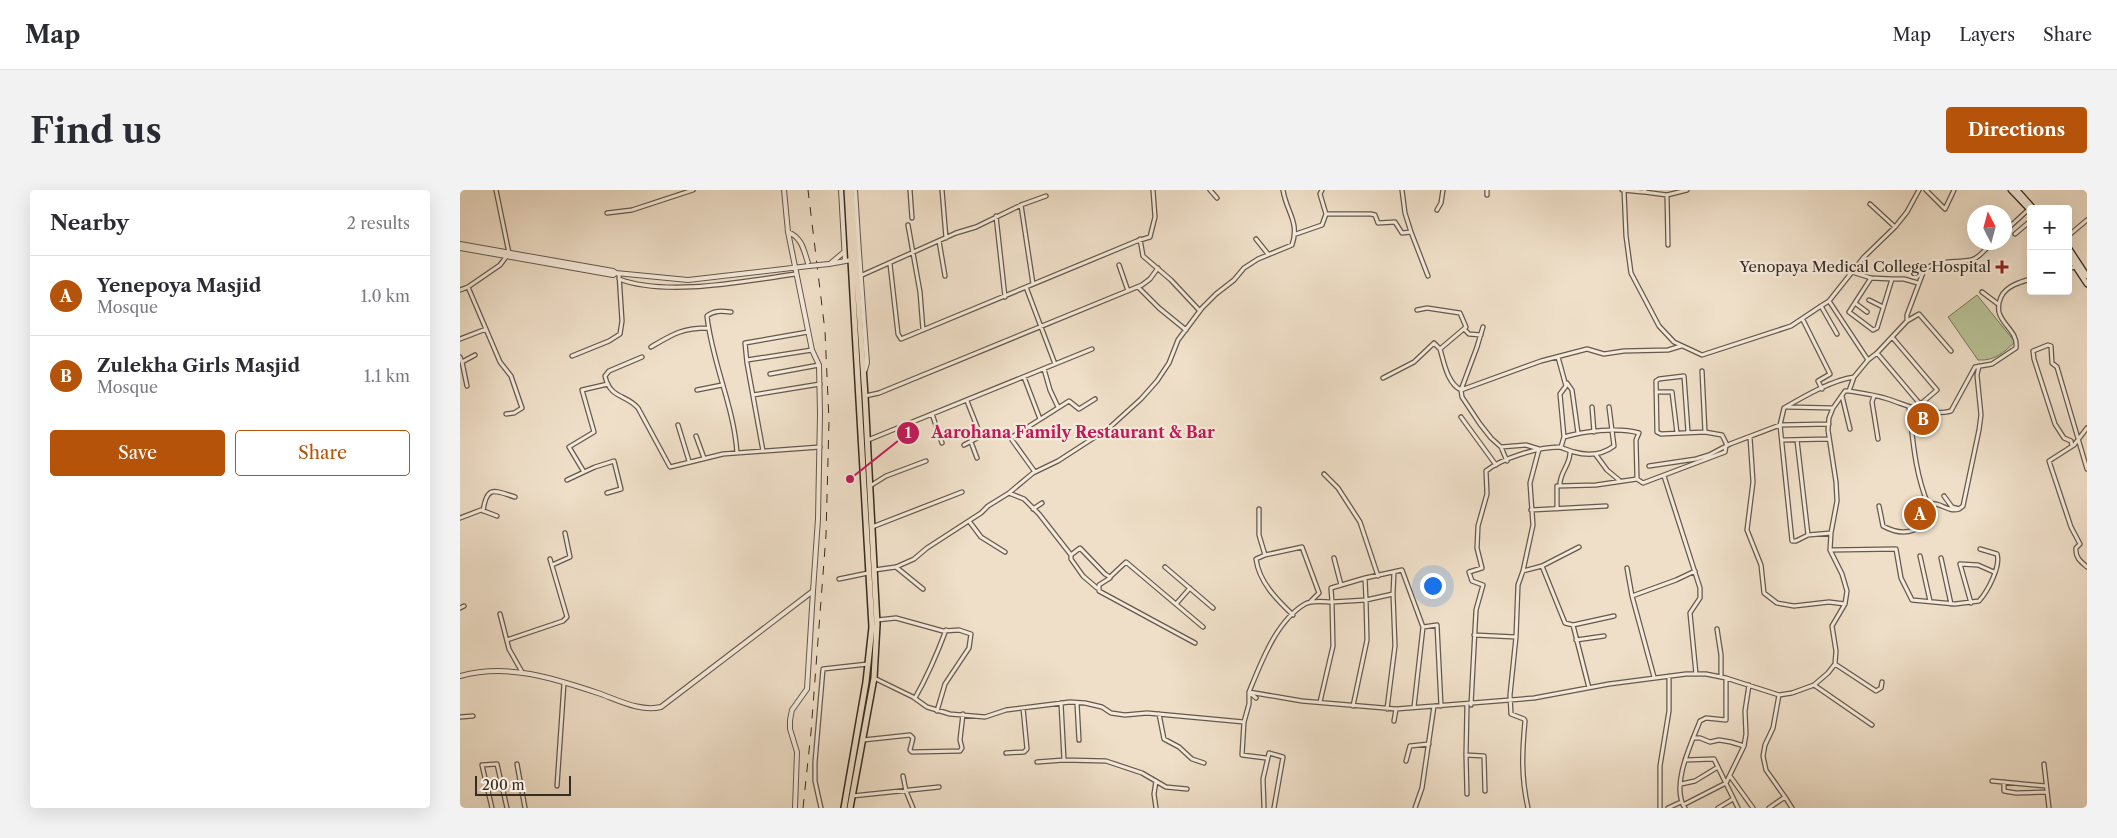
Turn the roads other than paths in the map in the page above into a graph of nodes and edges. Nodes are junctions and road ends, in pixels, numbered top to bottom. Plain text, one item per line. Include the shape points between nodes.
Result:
1 (496, 190) edge
2 (693, 190) edge
3 (784, 190) edge
4 (840, 190) edge
5 (847, 190) edge
6 (851, 190) edge
7 (855, 190) edge
8 (910, 190) edge
9 (942, 190) edge
10 (1152, 190) edge
11 (1210, 190) edge
12 (1283, 190) edge
13 (1322, 190) edge
14 (1402, 190) edge
15 (1443, 190) edge
16 (1487, 190) edge
17 (1623, 190) edge
18 (1687, 190) edge
19 (1919, 190) edge
20 (1926, 190) edge
21 (1954, 190) edge
22 (2011, 190) edge
23 (2017, 190) edge
24 (1644, 191) edge
25 (1487, 195) dead end
26 (1667, 195) junction
27 (1046, 196) dead end
28 (1217, 198) dead end
29 (1870, 204) dead end
30 (1021, 205) junction
31 (2028, 205) edge
32 (2027, 206) edge
33 (1437, 210) dead end
34 (607, 213) dead end
35 (2027, 213) edge
36 (1326, 214) junction
37 (996, 216) junction
38 (912, 218) dead end
39 (2087, 220) edge
40 (851, 221) junction
41 (908, 225) dead end
42 (2012, 225) edge
43 (2027, 225) edge
44 (1895, 228) junction
45 (788, 232) junction
46 (1411, 232) junction
47 (2072, 233) edge
48 (1296, 234) junction
49 (2015, 234) dead end
50 (946, 238) junction
51 (1140, 239) junction
52 (1256, 239) dead end
53 (939, 241) junction
54 (1668, 245) dead end
55 (460, 246) edge
56 (1984, 250) edge
57 (2070, 250) edge
58 (844, 252) junction
59 (859, 252) junction
60 (912, 253) junction
61 (1268, 254) junction
62 (508, 255) junction
63 (851, 260) junction
64 (2072, 261) edge
65 (830, 264) junction
66 (890, 264) junction
67 (1119, 265) dead end
68 (809, 266) junction
69 (2075, 267) junction
70 (794, 268) junction
71 (1158, 268) junction
72 (2072, 268) edge
73 (1852, 272) junction
74 (617, 274) junction
75 (796, 274) junction
76 (859, 276) junction
77 (945, 276) dead end
78 (1428, 276) dead end
79 (2087, 276) edge
80 (1871, 278) junction
81 (1892, 279) junction
82 (619, 280) junction
83 (2027, 281) edge
84 (1918, 283) junction
85 (1034, 284) junction
86 (2087, 284) edge
87 (1138, 286) junction
88 (468, 287) junction
89 (1026, 287) junction
90 (460, 290) edge
91 (1128, 291) junction
92 (1982, 292) dead end
93 (1005, 297) junction
94 (1868, 300) dead end
95 (1829, 301) junction
96 (1855, 303) junction
97 (1998, 304) junction
98 (1822, 306) junction
99 (1884, 307) junction
100 (1417, 310) dead end
101 (1200, 311) junction
102 (731, 312) dead end
103 (1867, 312) dead end
104 (1803, 320) junction
105 (1907, 321) junction
106 (1042, 326) junction
107 (1483, 326) dead end
108 (708, 328) junction
109 (1465, 329) junction
110 (486, 330) junction
111 (923, 330) junction
112 (1186, 330) junction
113 (808, 332) junction
114 (1837, 334) dead end
115 (1481, 335) junction
116 (1892, 337) junction
117 (460, 339) edge
118 (1681, 346) junction
119 (651, 347) dead end
120 (1092, 349) dead end
121 (1440, 349) junction
122 (812, 350) junction
123 (1951, 351) dead end
124 (1876, 354) junction
125 (474, 356) dead end
126 (572, 356) dead end
127 (642, 357) dead end
128 (1558, 357) junction
129 (461, 360) edge
130 (747, 360) junction
131 (1868, 360) junction
132 (1055, 364) junction
133 (819, 365) junction
134 (1979, 366) junction
135 (1044, 369) junction
136 (1702, 371) dead end
137 (864, 373) junction
138 (770, 374) dead end
139 (857, 374) junction
140 (1024, 377) junction
141 (1854, 377) junction
142 (1383, 378) dead end
143 (1566, 382) junction
144 (608, 384) junction
145 (820, 384) junction
146 (722, 385) junction
147 (467, 386) dead end
148 (1822, 389) junction
149 (697, 390) dead end
150 (1460, 390) junction
151 (1849, 391) junction
152 (1656, 392) junction
153 (753, 395) junction
154 (1842, 395) junction
155 (865, 396) junction
156 (1874, 396) junction
157 (1095, 399) dead end
158 (967, 401) junction
159 (1920, 404) junction
160 (1592, 407) dead end
161 (1609, 407) dead end
162 (1786, 407) junction
163 (1909, 407) junction
164 (1058, 408) junction
165 (1833, 408) junction
166 (1915, 408) junction
167 (506, 414) dead end
168 (932, 414) junction
169 (1461, 418) dead end
170 (1040, 420) junction
171 (1829, 424) junction
172 (678, 425) dead end
173 (1780, 425) junction
174 (2087, 428) edge
175 (1850, 429) dead end
176 (1612, 431) junction
177 (1578, 432) junction
178 (1594, 432) junction
179 (1688, 432) junction
180 (1705, 432) junction
181 (1678, 433) junction
182 (696, 436) dead end
183 (1564, 437) junction
184 (1750, 437) junction
185 (1829, 439) junction
186 (1878, 439) dead end
187 (867, 440) junction
188 (1782, 440) junction
189 (1798, 440) junction
190 (2080, 440) junction
191 (970, 442) junction
192 (942, 443) dead end
193 (964, 445) dead end
194 (1727, 446) junction
195 (2072, 446) junction
196 (820, 447) junction
197 (1501, 447) junction
198 (1561, 447) junction
199 (1538, 449) junction
200 (763, 451) junction
201 (1570, 451) junction
202 (736, 453) junction
203 (1596, 455) junction
204 (704, 458) junction
205 (977, 458) dead end
206 (1507, 460) junction
207 (689, 461) junction
208 (926, 461) dead end
209 (1496, 465) junction
210 (1649, 466) dead end
211 (2087, 469) edge
212 (584, 472) junction
213 (1035, 472) junction
214 (1324, 474) dead end
215 (1664, 476) junction
216 (1637, 479) junction
217 (567, 480) dead end
218 (1619, 480) junction
219 (870, 486) junction
220 (1560, 486) junction
221 (962, 492) dead end
222 (607, 493) dead end
223 (1009, 493) junction
224 (1944, 496) dead end
225 (515, 497) dead end
226 (1042, 503) dead end
227 (1928, 504) junction
228 (1606, 506) dead end
229 (1879, 506) dead end
230 (1033, 509) junction
231 (1259, 509) dead end
232 (1557, 509) junction
233 (1959, 509) junction
234 (483, 510) junction
235 (1531, 510) junction
236 (497, 516) dead end
237 (460, 518) edge
238 (969, 521) junction
239 (872, 527) junction
240 (565, 533) dead end
241 (1831, 533) junction
242 (1808, 535) junction
243 (1578, 547) dead end
244 (1980, 549) dead end
245 (1830, 550) junction
246 (1005, 552) dead end
247 (1071, 555) junction
248 (1265, 555) junction
249 (1920, 556) dead end
250 (1334, 558) dead end
251 (1941, 558) dead end
252 (550, 559) dead end
253 (552, 565) junction
254 (1542, 566) junction
255 (896, 567) junction
256 (1166, 567) dead end
257 (2087, 567) edge
258 (1627, 568) dead end
259 (874, 570) junction
260 (1523, 571) junction
261 (1695, 571) junction
262 (1394, 572) junction
263 (1994, 572) junction
264 (868, 573) junction
265 (1378, 576) junction
266 (1110, 577) junction
267 (1365, 578) junction
268 (839, 579) dead end
269 (1341, 585) junction
270 (1097, 588) junction
271 (1190, 588) junction
272 (923, 589) dead end
273 (813, 591) junction
274 (1393, 594) junction
275 (1632, 596) junction
276 (1366, 600) junction
277 (1930, 601) junction
278 (1310, 602) junction
279 (1332, 602) junction
280 (1971, 603) junction
281 (1176, 604) junction
282 (1845, 604) junction
283 (1951, 604) junction
284 (1213, 608) dead end
285 (500, 614) dead end
286 (1293, 615) junction
287 (1614, 616) dead end
288 (877, 620) junction
289 (1573, 625) junction
290 (1203, 627) dead end
291 (1422, 627) junction
292 (1717, 629) dead end
293 (946, 630) junction
294 (1474, 635) junction
295 (1604, 636) dead end
296 (1516, 637) junction
297 (507, 640) junction
298 (1576, 640) junction
299 (1195, 643) dead end
300 (869, 664) junction
301 (1835, 664) junction
302 (522, 672) junction
303 (1696, 674) junction
304 (460, 676) edge
305 (1669, 676) junction
306 (1654, 677) junction
307 (1721, 677) junction
308 (874, 678) junction
309 (1726, 678) junction
310 (1882, 682) dead end
311 (564, 683) junction
312 (1749, 685) junction
313 (1814, 685) junction
314 (1589, 688) junction
315 (1249, 692) junction
316 (1779, 695) junction
317 (915, 698) junction
318 (1256, 698) dead end
319 (1510, 700) junction
320 (1320, 702) junction
321 (1061, 703) junction
322 (1077, 703) junction
323 (1469, 705) junction
324 (1353, 706) junction
325 (1434, 706) junction
326 (1441, 706) junction
327 (1414, 707) junction
328 (1023, 708) junction
329 (1387, 709) junction
330 (1396, 710) junction
331 (938, 711) junction
332 (963, 714) junction
333 (1159, 714) junction
334 (473, 716) dead end
335 (460, 717) edge
336 (1394, 721) dead end
337 (1244, 722) junction
338 (1872, 725) dead end
339 (1693, 738) junction
340 (862, 740) junction
341 (1079, 740) dead end
342 (1429, 744) junction
343 (1744, 746) junction
344 (1006, 752) dead end
345 (1466, 756) junction
346 (1266, 758) junction
347 (1064, 760) junction
348 (1685, 760) junction
349 (1406, 761) dead end
350 (1037, 762) dead end
351 (1204, 763) dead end
352 (517, 764) dead end
353 (2044, 764) dead end
354 (1718, 767) junction
355 (903, 776) dead end
356 (1730, 776) junction
357 (1156, 781) junction
358 (1992, 781) dead end
359 (2004, 782) junction
360 (1726, 783) junction
361 (1680, 784) junction
362 (557, 786) dead end
363 (2046, 786) junction
364 (939, 787) dead end
365 (1187, 789) dead end
366 (906, 791) junction
367 (1485, 791) dead end
368 (2046, 792) junction
369 (1467, 794) dead end
370 (852, 796) junction
371 (1785, 797) junction
372 (1733, 799) junction
373 (1683, 805) edge
374 (1264, 807) dead end
375 (492, 808) edge
376 (507, 808) edge
377 (525, 808) edge
378 (795, 808) edge
379 (821, 808) edge
380 (844, 808) edge
381 (850, 808) edge
382 (913, 808) edge
383 (1156, 808) edge
384 (1274, 808) edge
385 (1415, 808) edge
386 (1528, 808) edge
387 (1660, 808) edge
388 (1668, 808) edge
389 (1718, 808) edge
390 (1738, 808) edge
391 (1753, 808) edge
392 (1769, 808) edge
393 (1792, 808) edge
394 (2049, 808) edge

1 - 62 street
2 - 34 street via 632,210
3 - 45 street
4 - 58 street
5 - 40 highway
6 - 40 highway
7 - 59 street
8 - 38 street
9 - 50 street
10 - 51 street via 1153,232 1150,237
11 - 28 street
12 - 48 street
13 - 36 street via 1320,194
14 - 46 street
15 - 33 street
16 - 25 street
17 - 24 street
17 - 118 street via 1632,273 1659,326
18 - 26 street
19 - 44 street
20 - 21 street via 1945,208
22 - 32 main road
23 - 31 main road
24 - 26 street
26 - 54 street
27 - 30 street
29 - 44 street
30 - 37 street
30 - 85 street
35 - 42 street
36 - 46 street via 1371,214 1375,215 1378,223 1395,222 1402,233
36 - 48 street via 1320,227
37 - 50 street
37 - 93 street
39 - 47 street
40 - 63 highway
41 - 60 street
43 - 49 street
44 - 73 street
45 - 68 street via 801,242
45 - 70 street
46 - 78 street
48 - 61 street via 1292,245
50 - 53 street
51 - 71 street via 1143,256
51 - 85 street
52 - 61 street
53 - 60 street
53 - 77 street
55 - 62 street
56 - 84 street via 1974,260 1930,265
57 - 79 main road
58 - 63 street
58 - 65 street
59 - 63 street
59 - 76 street
60 - 66 street
60 - 111 street
61 - 101 street via 1244,268
62 - 74 street
62 - 88 street via 500,265
63 - 65 street
63 - 76 highway
63 - 139 highway
64 - 69 main road
65 - 68 street, bridge
66 - 76 street
66 - 111 street via 899,338
67 - 91 street
68 - 70 street
69 - 72 street
69 - 86 main road
70 - 74 street via 688,280
70 - 75 street
71 - 87 street via 1146,283
71 - 101 street
73 - 80 street
73 - 95 street
74 - 82 street
75 - 82 street via 672,287 643,286
75 - 113 street
76 - 137 highway
80 - 81 street
80 - 96 street
81 - 84 street
81 - 99 street
82 - 126 street via 620,334
83 - 97 street via 2009,288
84 - 105 street via 1906,315
85 - 89 street
87 - 91 street
87 - 112 street
88 - 90 street
88 - 110 street
89 - 93 street
89 - 106 street
91 - 106 street
92 - 97 street
93 - 111 street
94 - 99 street
95 - 98 street
95 - 131 street
96 - 99 street via 1849,314 1874,330
96 - 103 street
97 - 134 street via 1997,312 2014,337 2016,348 1992,364
98 - 104 street
98 - 114 street
100 - 109 street via 1427,308 1460,313
101 - 112 street
102 - 108 street via 711,313 707,316
104 - 118 street via 1702,355
104 - 148 street via 1830,374 1818,381
105 - 116 street
105 - 123 street via 1919,314
106 - 132 street
106 - 155 street
107 - 115 street
108 - 119 street via 676,332
108 - 146 street
109 - 115 street via 1469,334
109 - 121 street
110 - 117 street
110 - 167 street via 500,362 511,376 522,408
112 - 213 street via 1178,340 1169,363 1141,399 1109,428
113 - 122 street
113 - 130 street via 745,343
115 - 150 street
116 - 124 street
116 - 159 street via 1937,390
118 - 128 street via 1668,350 1604,354 1587,349
120 - 132 street
121 - 142 street via 1434,343 1414,362
121 - 150 street via 1447,372
122 - 130 street
122 - 133 street
124 - 131 street
124 - 159 street
125 - 129 street
127 - 144 street via 608,371 605,376
128 - 143 street
128 - 150 street
129 - 147 street
130 - 153 street
131 - 141 street
132 - 135 street
133 - 138 street
133 - 145 street
134 - 166 street via 1975,367 1951,411 1942,413
134 - 233 street via 1979,430 1964,506
135 - 140 street
135 - 164 street
136 - 180 street
137 - 139 street
137 - 155 highway
139 - 264 highway
140 - 158 street
140 - 170 street
141 - 148 street
141 - 151 street
143 - 177 street via 1572,390
143 - 183 street via 1560,394
144 - 207 street via 616,395 634,402 670,467
144 - 212 street via 582,390 594,432 569,447
145 - 153 street
145 - 196 street
146 - 149 street
146 - 202 street via 733,424
148 - 162 street
150 - 197 street via 1480,424
151 - 154 street
151 - 156 street
152 - 179 street via 1658,379 1684,376
152 - 181 street via 1672,392
152 - 181 street via 1657,432
153 - 200 street
154 - 165 street
154 - 175 street
155 - 187 highway
156 - 163 street
156 - 186 street via 1872,402
157 - 164 street via 1079,409 1071,401
158 - 168 street
158 - 191 street via 980,434
159 - 166 street
160 - 178 street
161 - 176 street
162 - 165 street
162 - 173 street
163 - 166 street
163 - 227 street via 1916,468
164 - 170 street
165 - 171 street
168 - 187 street
168 - 192 street
169 - 209 street
170 - 213 street via 1012,438
171 - 173 street
171 - 185 street
172 - 207 street
173 - 184 street
173 - 188 street
174 - 190 street
176 - 178 street
176 - 203 street via 1614,446
176 - 216 street via 1639,433 1636,440
177 - 178 street
177 - 183 street
179 - 180 street
179 - 181 street
180 - 194 street via 1722,435
182 - 204 street
183 - 198 street
184 - 194 street
184 - 282 street via 1754,482 1747,530 1760,565 1764,593 1778,603 1794,606 1828,602
185 - 189 street
185 - 241 street via 1837,501
187 - 219 highway
188 - 189 street
188 - 242 street via 1792,541
189 - 242 street
190 - 195 street
190 - 195 street via 2057,367 2052,362 2051,346 2040,347 2033,352 2048,406 2055,424
190 - 211 street
191 - 193 street
191 - 205 street
194 - 210 street via 1696,459
194 - 215 street via 1725,452
195 - 257 street via 2050,461 2050,465 2080,544 2076,548 2077,555
196 - 200 street
196 - 273 street
197 - 199 street via 1526,445
197 - 206 street
198 - 199 street
198 - 201 street
199 - 206 street
199 - 235 street via 1530,483
200 - 202 street
201 - 203 street
201 - 220 street
202 - 204 street
203 - 218 street
204 - 207 street
206 - 209 street
208 - 219 street via 886,476
209 - 294 street via 1486,471 1487,494 1478,526 1477,548 1481,569 1469,572 1472,582 1483,585
212 - 217 street
212 - 222 street via 614,462 620,488
213 - 223 street
214 - 265 street via 1338,488 1360,522
215 - 216 street via 1643,483
215 - 261 street
216 - 218 street
218 - 220 street via 1596,485
219 - 239 highway
220 - 232 street via 1557,486
221 - 239 street
223 - 230 street via 1024,499
223 - 238 street
224 - 233 street via 1952,507
225 - 234 street via 489,492
226 - 230 street
227 - 229 street via 1928,517 1912,532 1883,526
227 - 233 street
228 - 232 street
230 - 247 street
231 - 248 street via 1258,535
232 - 235 street
234 - 236 street
234 - 237 street
235 - 260 street via 1533,525
238 - 246 street via 981,537
238 - 255 street via 914,559
239 - 259 highway
240 - 253 street via 570,557
241 - 242 street
241 - 245 street
243 - 254 street
244 - 263 street via 1996,554 1999,560
245 - 277 street via 1896,549 1901,578 1912,600
245 - 282 street via 1847,591
247 - 266 street via 1080,548
247 - 270 street via 1083,576
248 - 278 street via 1302,547 1319,592
248 - 286 street via 1256,559 1261,576
249 - 277 street
250 - 269 street
251 - 283 street
252 - 253 street
253 - 297 street via 567,617
254 - 260 street
254 - 289 street via 1564,623
255 - 259 street
255 - 272 street
256 - 271 street
258 - 275 street
259 - 288 highway
260 - 296 street via 1518,585
261 - 275 street
261 - 303 street via 1700,598 1690,613
262 - 265 street
262 - 274 street
262 - 291 street via 1402,570
263 - 280 street via 1982,598
263 - 280 street via 1978,565 1960,564
264 - 268 street
264 - 300 highway via 872,627
265 - 267 street
266 - 270 street
266 - 281 street via 1126,562
267 - 269 street
267 - 276 street
269 - 279 street via 1330,588
270 - 299 street
271 - 281 street
271 - 284 street
273 - 311 street via 661,707 650,710
273 - 378 street via 806,689 792,710 790,720 797,752
274 - 276 street
274 - 329 street via 1395,646
275 - 306 street
276 - 279 street
276 - 324 street via 1366,640
277 - 283 street
278 - 279 street
278 - 286 street
279 - 320 street via 1333,646
280 - 283 street
281 - 290 street
282 - 301 street via 1832,626
285 - 297 street
286 - 315 street via 1268,646
287 - 289 street
288 - 293 street via 896,618
288 - 308 highway
289 - 298 street
291 - 326 street via 1437,625
291 - 327 street
292 - 307 street
293 - 317 street
293 - 331 street via 971,634 969,648 945,684
294 - 296 street
294 - 323 street
295 - 298 street
296 - 319 street
297 - 302 street
298 - 314 street
300 - 379 street via 824,669 815,762
300 - 380 highway
301 - 310 street via 1876,691
301 - 313 street
302 - 304 street via 496,669
302 - 311 street
303 - 305 street
303 - 307 street
305 - 306 street
305 - 387 street via 1660,766
306 - 314 street
307 - 309 street
308 - 317 street
308 - 340 highway
309 - 312 street
309 - 339 street via 1726,720 1700,720
311 - 362 street
312 - 316 street
312 - 343 street
313 - 316 street
313 - 338 street
314 - 319 street
315 - 318 street
315 - 320 street
315 - 337 street
316 - 371 street via 1773,728 1763,756 1766,770
317 - 331 street
319 - 323 street
319 - 386 street via 1511,714 1525,721 1522,769
320 - 324 street
321 - 322 street
321 - 328 street
321 - 347 street
322 - 333 street via 1118,714
322 - 341 street
323 - 326 street
323 - 345 street
324 - 329 street
325 - 326 street
325 - 327 street
325 - 342 street
327 - 330 street
328 - 332 street via 985,717
328 - 344 street via 1026,750
329 - 330 street
330 - 336 street
331 - 332 street
332 - 340 street via 960,751 913,753 910,735
333 - 337 street
333 - 351 street via 1166,741 1180,746 1192,759
334 - 335 street
337 - 346 street via 1242,755
339 - 343 street
339 - 348 street
340 - 370 highway
342 - 349 street via 1410,746
342 - 385 street via 1422,788
343 - 356 street
345 - 367 street via 1484,756
345 - 369 street
346 - 374 street
346 - 384 street via 1268,753 1283,757
347 - 350 street
347 - 357 street via 1106,761 1128,767
348 - 354 street via 1714,759
348 - 361 street
352 - 377 street
353 - 363 street
354 - 360 street
354 - 361 street via 1695,781
355 - 366 street
356 - 360 street
356 - 391 street
357 - 365 street via 1166,787
357 - 383 street
358 - 359 street
359 - 363 street
359 - 368 street via 2004,791
360 - 372 street
360 - 373 street
361 - 373 street
363 - 368 street
364 - 366 street
366 - 370 street
366 - 382 street
368 - 394 street
370 - 381 highway
371 - 392 street
371 - 393 street
372 - 389 street
372 - 390 street
373 - 388 street
375 - 376 street via 482,764 497,764

